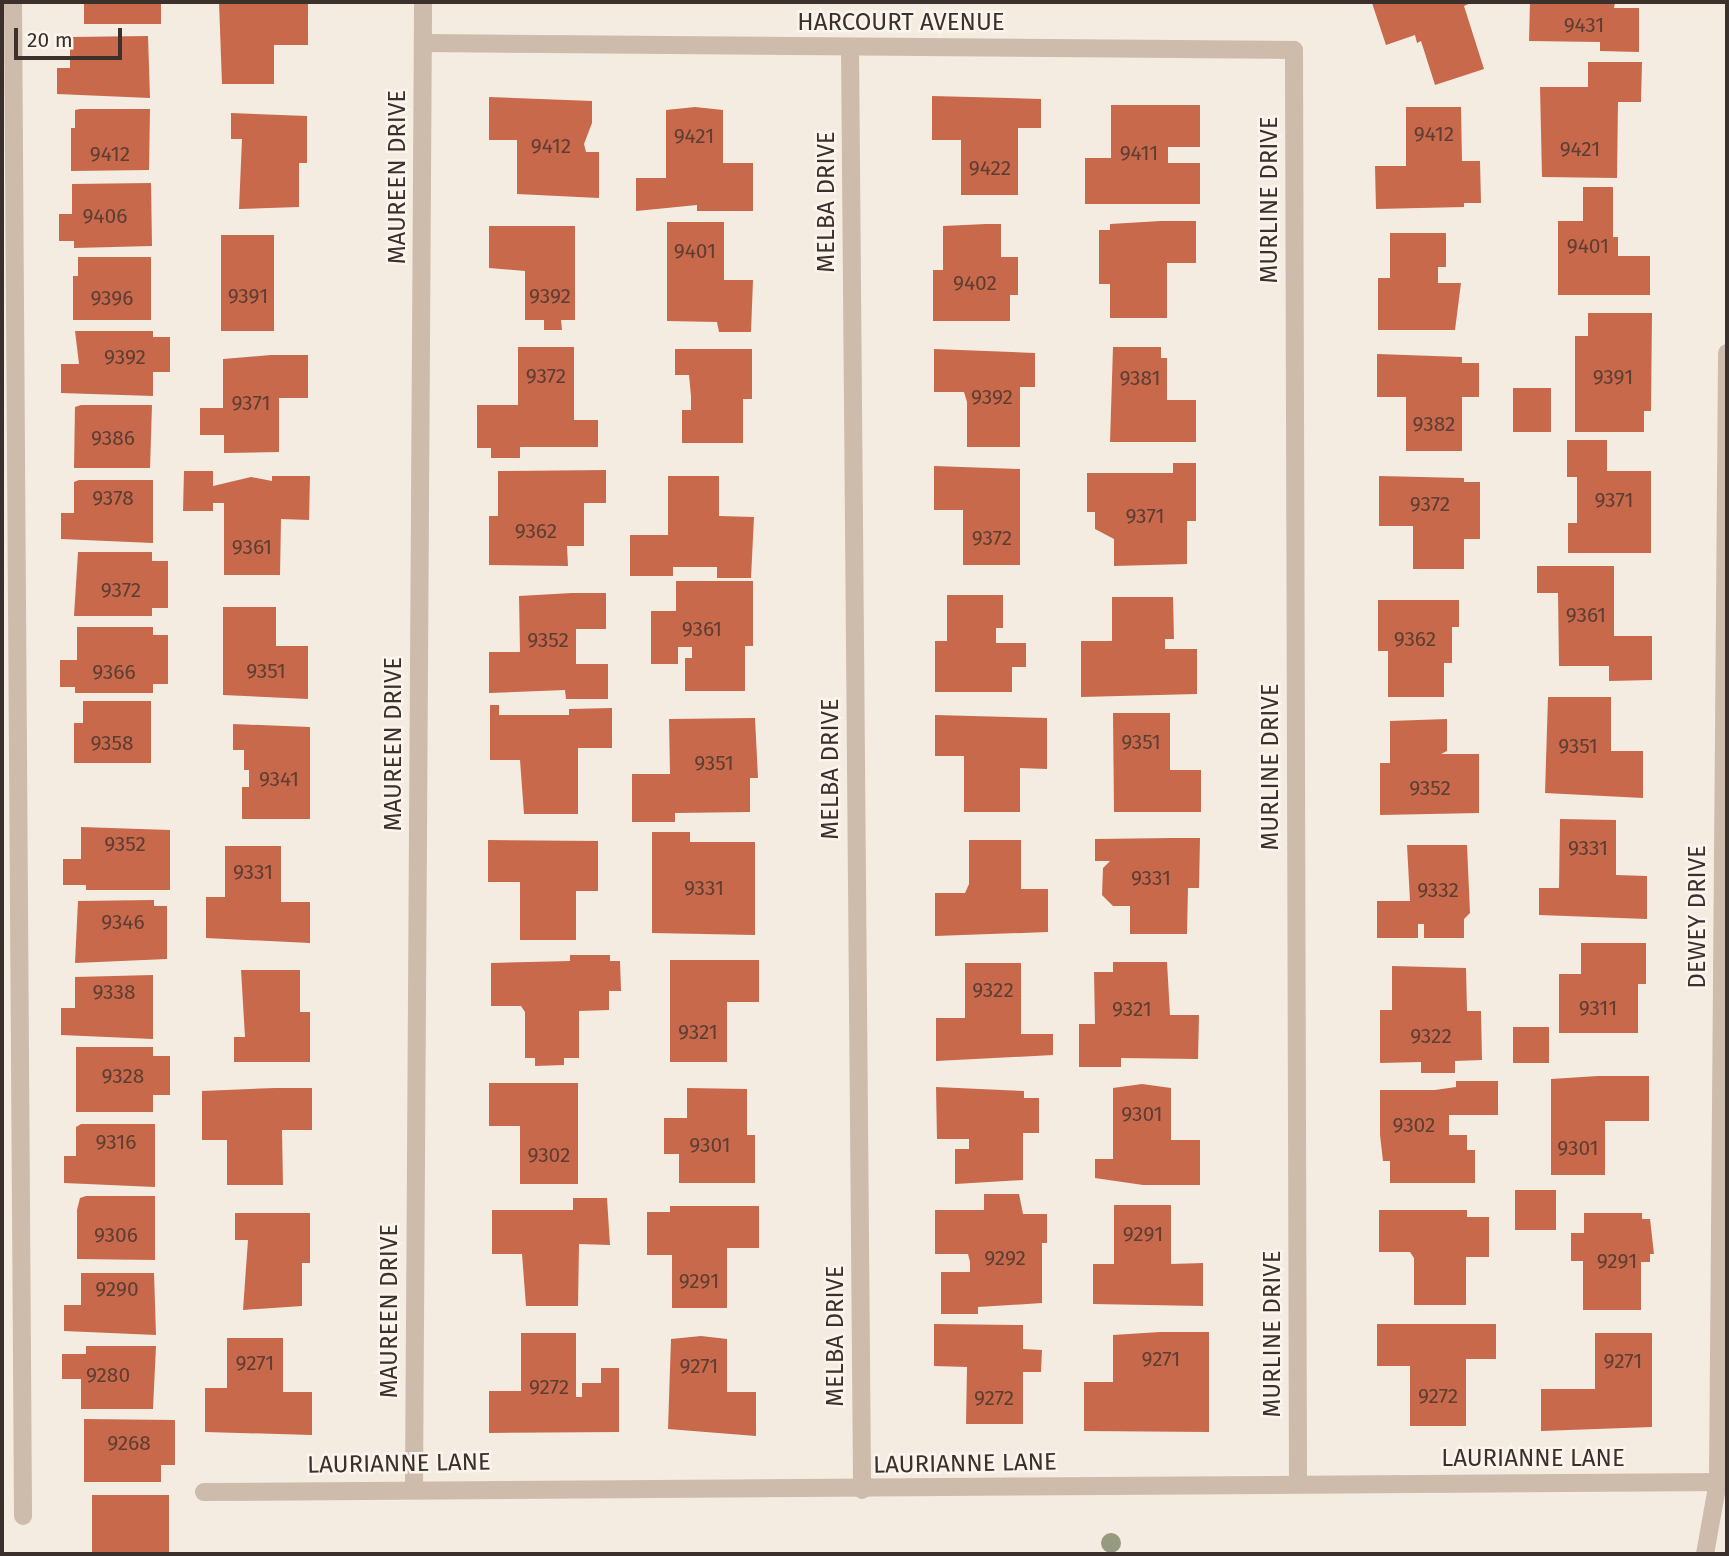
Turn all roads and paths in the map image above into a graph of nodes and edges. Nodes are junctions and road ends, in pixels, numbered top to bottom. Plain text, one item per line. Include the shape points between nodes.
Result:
1 (13, 2) edge
2 (423, 2) edge
3 (424, 43) junction
4 (850, 47) junction
5 (1294, 50) joint
6 (1727, 353) edge
7 (9, 803) edge
8 (1723, 1482) edge
9 (1298, 1484) junction
10 (414, 1488) junction
11 (862, 1490) junction
12 (204, 1492) dead end
13 (23, 1516) dead end
14 (1705, 1554) edge

1 - 7 street
2 - 3 street, MAUREEN DRIVE
3 - 4 street, HARCOURT AVENUE
3 - 10 street, MAUREEN DRIVE
4 - 5 street, HARCOURT AVENUE
4 - 11 street, MELBA DRIVE
5 - 9 street, MURLINE DRIVE
6 - 8 street, DEWEY DRIVE
7 - 13 street
8 - 9 street, LAURIANNE LANE
8 - 14 street, DEWEY DRIVE
9 - 11 street, LAURIANNE LANE
10 - 11 street, LAURIANNE LANE
10 - 12 street, LAURIANNE LANE

